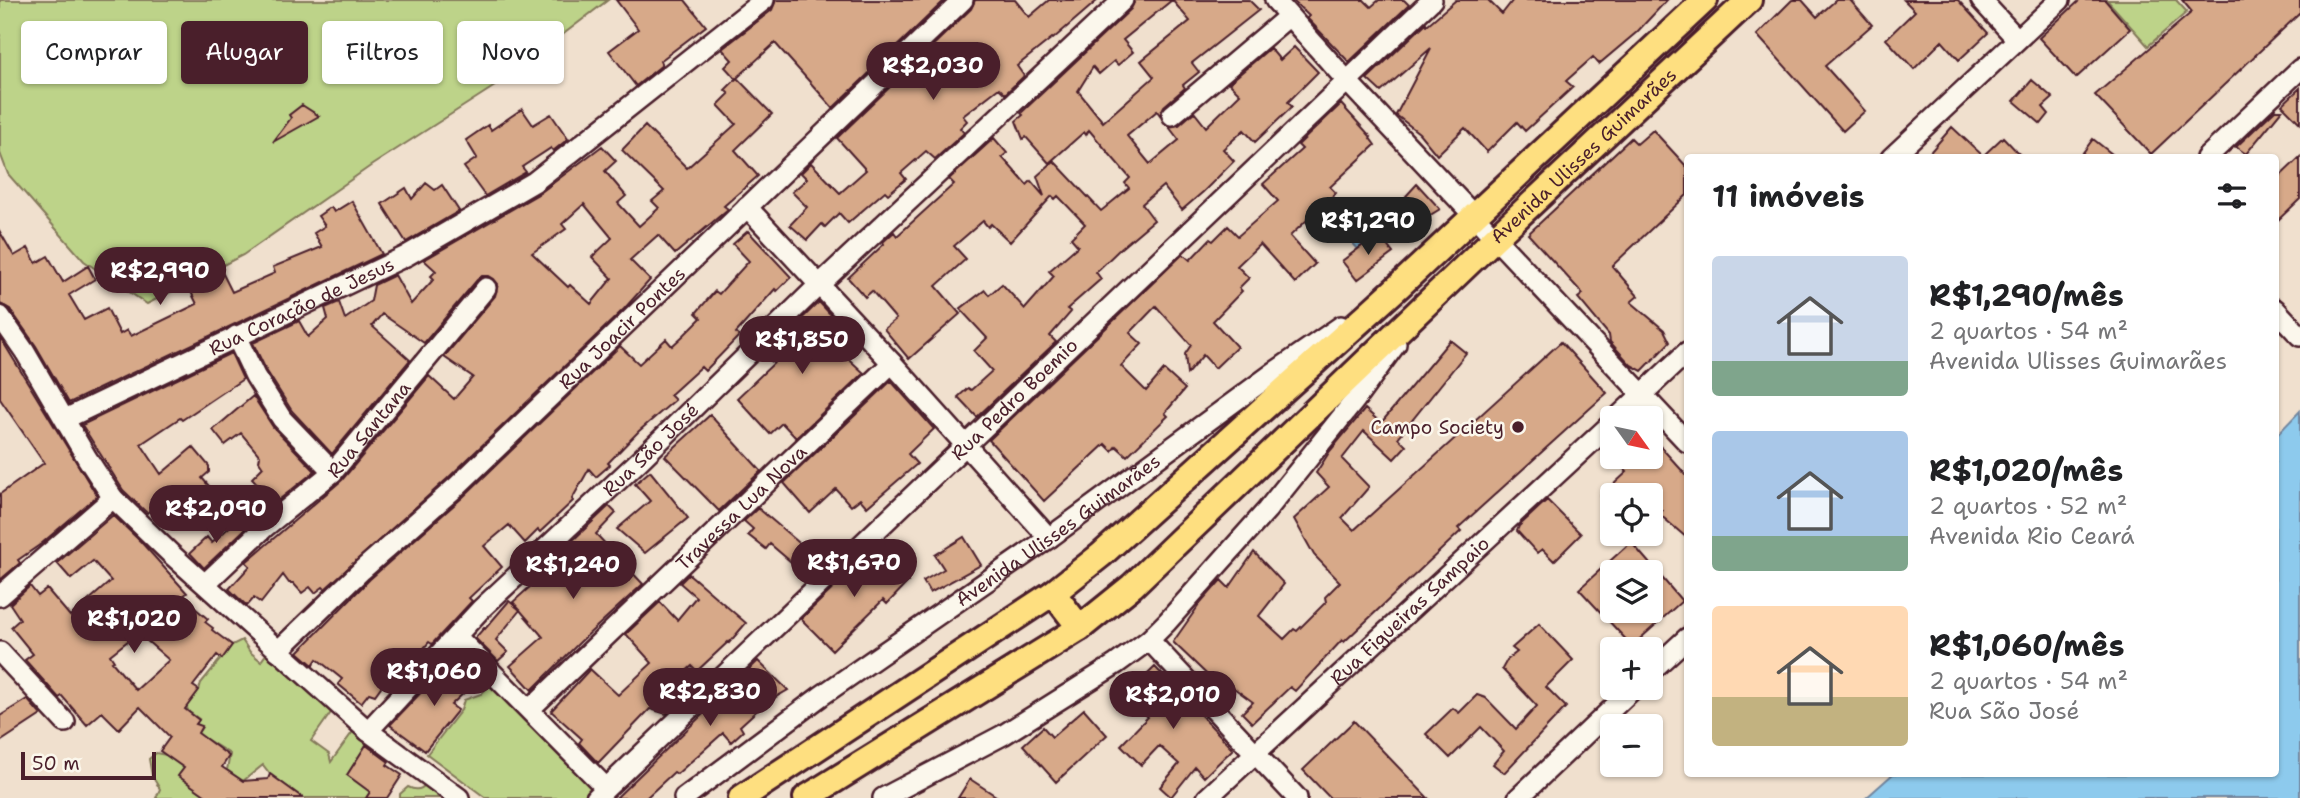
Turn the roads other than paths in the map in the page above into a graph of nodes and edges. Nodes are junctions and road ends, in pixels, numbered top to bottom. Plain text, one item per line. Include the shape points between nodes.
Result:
1 (764, 0) edge
2 (962, 0) edge
3 (1123, 0) edge
4 (1275, 0) edge
5 (1432, 0) edge
6 (1705, 0) edge
7 (1749, 0) edge
8 (1981, 0) edge
9 (2060, 0) edge
10 (1289, 16) junction
11 (2017, 39) junction
12 (2300, 69) edge
13 (1347, 81) junction
14 (1172, 115) dead end
15 (1895, 154) edge
16 (2210, 154) edge
17 (747, 206) junction
18 (1474, 215) junction
19 (1495, 238) junction
20 (820, 284) junction
21 (1399, 285) junction
22 (486, 288) dead end
23 (1419, 312) junction
24 (2279, 313) edge
25 (0, 316) edge
26 (2300, 335) edge
27 (236, 336) junction
28 (1684, 355) edge
29 (892, 363) junction
30 (1642, 395) junction
31 (1630, 406) edge
32 (65, 419) junction
33 (1600, 434) edge
34 (1684, 439) edge
35 (965, 444) junction
36 (333, 472) junction
37 (113, 498) junction
38 (1049, 538) junction
39 (205, 583) junction
40 (1053, 593) junction
41 (0, 596) edge
42 (1080, 628) junction
43 (456, 636) junction
44 (1149, 640) junction
45 (1684, 641) edge
46 (278, 651) junction
47 (0, 652) edge
48 (1663, 661) edge
49 (1621, 700) edge
50 (530, 709) junction
51 (65, 722) dead end
52 (368, 731) junction
53 (1254, 752) junction
54 (601, 793) edge
55 (459, 798) edge
56 (684, 798) edge
57 (741, 798) edge
58 (806, 798) edge
59 (883, 798) edge
60 (1207, 798) edge
61 (1297, 798) edge
62 (1518, 798) edge

1 - 27 street, Rua Coração de Jesus via 534,182 406,256
2 - 17 street, Rua Joacir Pontes
3 - 20 street, Rua São José
4 - 10 street
5 - 13 street, Rua Pedro Boemio
6 - 18 main road, Avenida Ulisses Guimarães
7 - 19 main road, Avenida Ulisses Guimarães
8 - 11 street
9 - 11 street
10 - 13 street
10 - 14 street
11 - 15 street
12 - 16 street
13 - 18 street
13 - 35 street, Rua Pedro Boemio
17 - 20 street
17 - 46 street, Rua Joacir Pontes via 455,488
18 - 19 street
18 - 21 main road, Avenida Ulisses Guimarães
19 - 23 main road, Avenida Ulisses Guimarães
19 - 30 street
20 - 29 street
20 - 43 street, Rua São José
21 - 38 street, Avenida Ulisses Guimarães
21 - 40 main road, Avenida Ulisses Guimarães via 1101,555
22 - 36 street, Rua Santana
23 - 42 main road, Avenida Ulisses Guimarães via 1132,586
23 - 44 street, Avenida Ulisses Guimarães via 1267,510
24 - 26 street
25 - 32 street
27 - 32 street, Rua Coração de Jesus
27 - 36 street via 282,419
28 - 30 street
29 - 35 street
29 - 50 street, Travessa Lua Nova
30 - 31 street
30 - 34 street
32 - 37 street
33 - 53 street, Rua Figueiras Sampaio
35 - 38 street
35 - 54 street, Rua Pedro Boemio
36 - 39 street, Rua Santana
37 - 39 street
37 - 41 street
38 - 56 street, Avenida Ulisses Guimarães via 821,696
39 - 46 street
40 - 42 main road
40 - 57 main road, Avenida Ulisses Guimarães
42 - 58 main road, Avenida Ulisses Guimarães
43 - 50 street
43 - 52 street, Rua São José
44 - 53 street
44 - 59 street, Avenida Ulisses Guimarães via 1003,735
45 - 48 street
46 - 52 street
47 - 51 street
49 - 62 street
50 - 54 street
52 - 55 street
53 - 60 street, Rua Figueiras Sampaio
53 - 61 street

